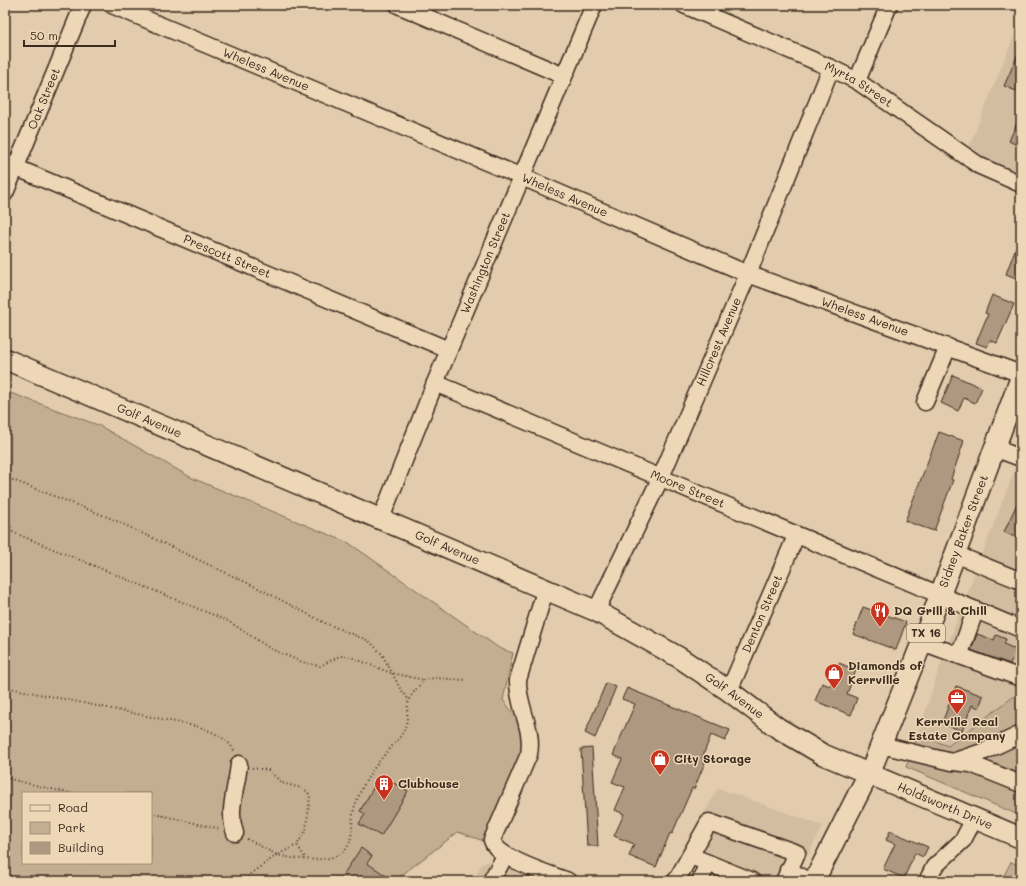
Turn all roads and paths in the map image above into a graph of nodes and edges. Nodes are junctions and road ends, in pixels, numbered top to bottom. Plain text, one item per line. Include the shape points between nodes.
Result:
1 (83, 5) edge
2 (112, 5) edge
3 (398, 5) edge
4 (594, 5) edge
5 (684, 5) edge
6 (889, 5) edge
7 (831, 68) junction
8 (564, 76) junction
9 (857, 81) junction
10 (10, 166) edge
11 (522, 177) junction
12 (1021, 184) edge
13 (5, 193) edge
14 (748, 274) junction
15 (948, 347) junction
16 (449, 350) junction
17 (5, 359) edge
18 (1021, 374) edge
19 (1021, 377) edge
20 (436, 383) junction
21 (925, 402) dead end
22 (1015, 413) edge
23 (994, 448) junction
24 (1021, 458) edge
25 (5, 477) edge
26 (661, 477) junction
27 (5, 516) edge
28 (380, 521) junction
29 (5, 529) edge
30 (14, 533) junction
31 (796, 536) junction
32 (955, 554) junction
33 (1021, 581) edge
34 (545, 590) junction
35 (939, 596) junction
36 (596, 611) junction
37 (975, 611) junction
38 (1021, 629) edge
39 (922, 642) junction
40 (954, 654) junction
41 (1017, 670) edge
42 (391, 673) junction
43 (424, 680) junction
44 (466, 680) dead end
45 (5, 687) edge
46 (729, 691) junction
47 (409, 700) junction
48 (1021, 734) edge
49 (881, 745) junction
50 (952, 762) junction
51 (239, 764) junction
52 (869, 774) junction
53 (5, 778) edge
54 (1021, 784) edge
55 (65, 792) edge
56 (974, 819) junction
57 (235, 833) dead end
58 (1021, 838) edge
59 (505, 856) junction
60 (691, 856) junction
61 (306, 859) junction
62 (708, 863) junction
63 (786, 876) edge
64 (246, 881) edge
65 (491, 881) edge
66 (568, 881) edge
67 (676, 881) edge
68 (700, 881) edge
69 (752, 881) edge
70 (810, 881) edge
71 (814, 881) edge
72 (927, 881) edge

1 - 10 street, Oak Street
2 - 11 street, Wheless Avenue
3 - 8 street
4 - 8 street, Washington Street
5 - 7 street, Myrta Street
6 - 9 street
7 - 9 street, Myrta Street
7 - 14 street, Hillcrest Avenue
8 - 11 street, Washington Street
9 - 12 street, Myrta Street via 980,166
10 - 13 street, Oak Street
10 - 16 street, Prescott Street
11 - 14 street, Wheless Avenue
11 - 16 street, Washington Street
14 - 15 street, Wheless Avenue
14 - 26 street, Hillcrest Avenue
15 - 18 street, Wheless Avenue
15 - 21 street
16 - 20 street, Washington Street
17 - 28 main road, Golf Avenue
19 - 22 main road, Sidney Baker Street / TX 16
20 - 26 street, Moore Street
20 - 28 street, Washington Street
22 - 23 main road, Sidney Baker Street / TX 16
23 - 24 street
23 - 32 main road, Sidney Baker Street / TX 16
25 - 42 path via 110,518 258,588 325,623 369,641 382,654
26 - 31 street, Moore Street
26 - 36 street, Hillcrest Avenue
27 - 30 path
28 - 34 main road, Golf Avenue
29 - 30 path
30 - 42 path via 228,621 271,649 302,662 320,666 340,656 348,656
31 - 35 street, Moore Street
31 - 46 street, Denton Street
32 - 33 street
32 - 35 main road, Sidney Baker Street / TX 16
34 - 36 main road, Golf Avenue
34 - 59 street via 518,680 517,691 531,743 529,754 492,840 493,846
35 - 37 street, Moore Street
35 - 39 main road, Sidney Baker Street / TX 16
36 - 46 main road, Golf Avenue via 680,658
37 - 38 street, Moore Street
37 - 40 street via 962,648
39 - 40 street
39 - 49 main road, Sidney Baker Street / TX 16
40 - 41 street
42 - 43 path
42 - 47 path
43 - 44 path
43 - 47 path
45 - 51 path via 200,727 216,733 230,744
46 - 52 main road, Golf Avenue via 778,728 803,743
47 - 61 path via 405,729 370,774 360,792 351,822 352,836 348,845 341,854 330,858
48 - 50 street via 985,751
49 - 50 street
49 - 52 main road, Sidney Baker Street / TX 16
50 - 54 street via 970,764
51 - 57 street via 232,805 232,824
51 - 61 path via 244,768 268,770 282,783 307,791 310,796 306,830 297,845
52 - 56 main road, Holdsworth Drive
52 - 71 main road, Sidney Baker Street / TX 16
53 - 55 path
56 - 58 main road, Holdsworth Drive
56 - 72 street via 963,840 934,867
59 - 65 street
59 - 66 street
60 - 62 street
60 - 63 street via 709,822 797,853
60 - 67 street
61 - 64 path via 277,855 250,874
62 - 68 street
62 - 69 street
63 - 70 street

